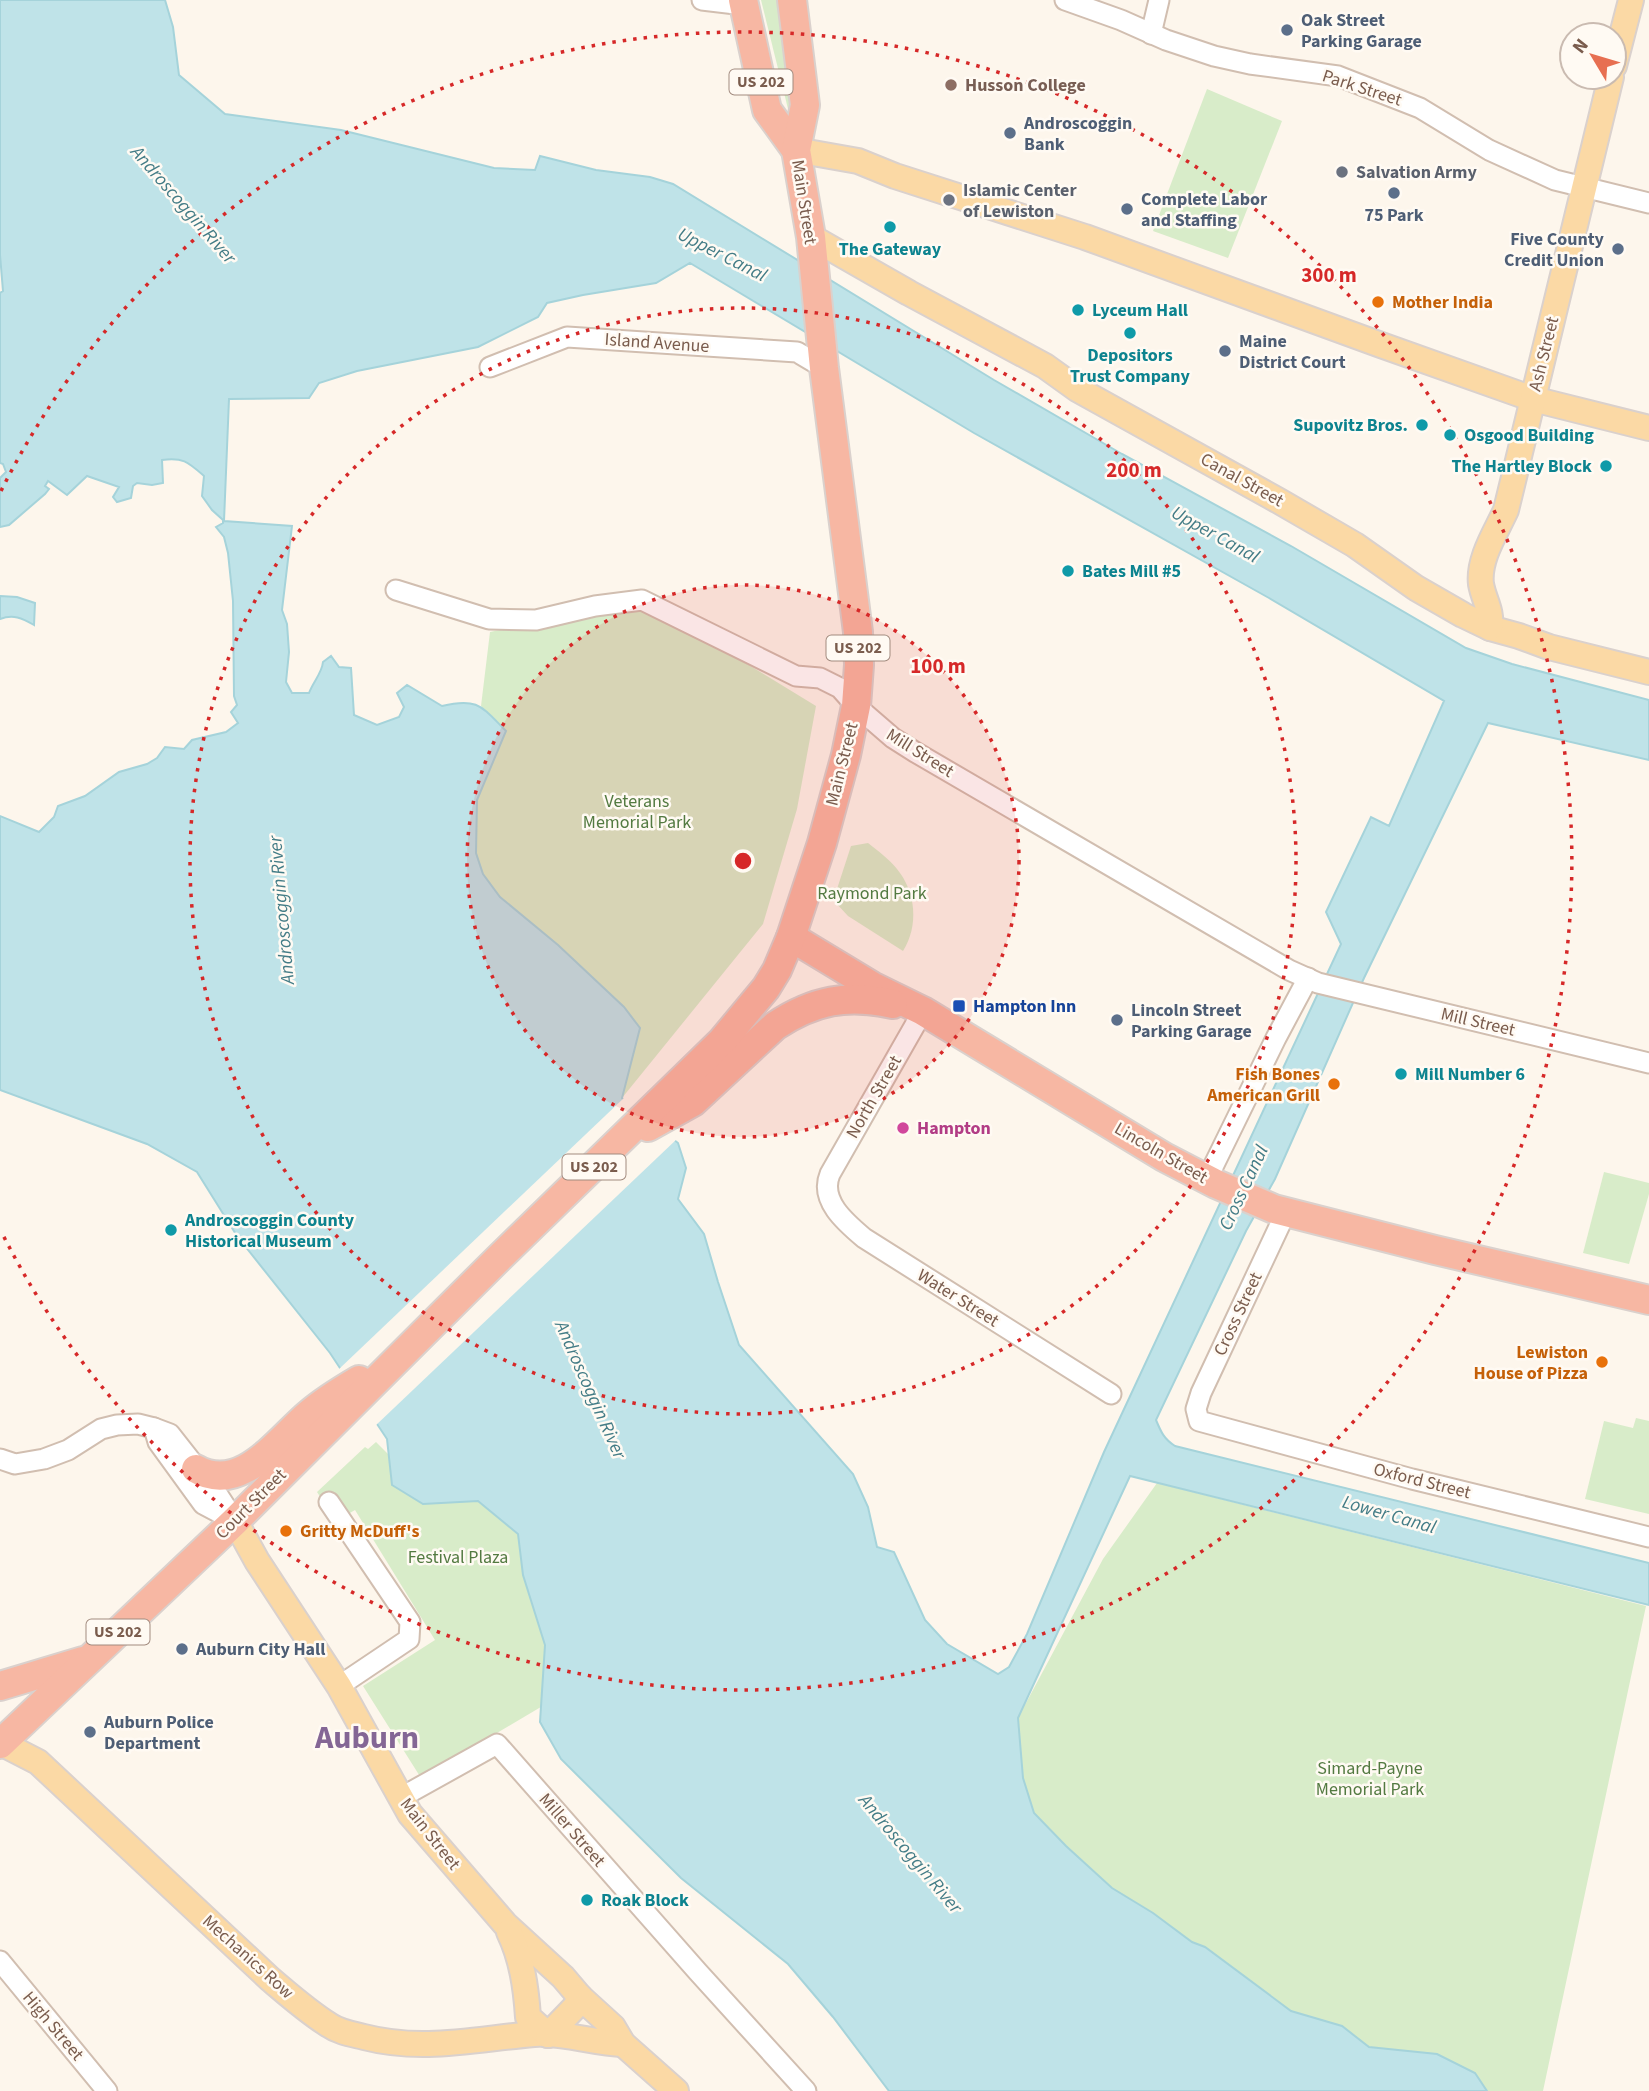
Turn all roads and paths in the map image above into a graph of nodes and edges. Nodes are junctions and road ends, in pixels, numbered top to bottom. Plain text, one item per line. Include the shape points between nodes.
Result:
1 (702, 0) edge
2 (792, 0) edge
3 (1065, 0) edge
4 (1159, 0) edge
5 (1631, 0) edge
6 (744, 2) edge
7 (1626, 21) edge
8 (1151, 34) junction
9 (1607, 91) edge
10 (796, 150) junction
11 (1583, 188) junction
12 (1649, 203) edge
13 (811, 237) junction
14 (823, 360) junction
15 (490, 367) dead end
16 (1533, 399) junction
17 (1649, 428) edge
18 (396, 590) dead end
19 (1490, 628) junction
20 (1649, 672) edge
21 (856, 706) junction
22 (791, 937) junction
23 (1313, 981) junction
24 (923, 1011) junction
25 (1649, 1063) edge
26 (697, 1082) junction
27 (1212, 1182) junction
28 (826, 1183) joint
29 (1280, 1211) junction
30 (498, 1259) joint
31 (1649, 1300) edge
32 (1111, 1394) dead end
33 (1198, 1417) joint
34 (319, 1420) junction
35 (154, 1428) junction
36 (0, 1459) edge
37 (196, 1469) junction
38 (329, 1502) dead end
39 (235, 1521) junction
40 (1649, 1537) edge
41 (89, 1659) junction
42 (0, 1686) edge
43 (339, 1686) junction
44 (0, 1737) edge
45 (400, 1798) junction
46 (505, 1924) junction
47 (0, 1961) edge
48 (580, 1997) junction
49 (548, 2035) junction
50 (623, 2044) junction
51 (107, 2091) edge
52 (676, 2091) edge
53 (806, 2091) edge

1 - 6 street
2 - 10 highway, Main Street / US 202 via 805,105
3 - 8 street, Park Street
4 - 8 street
5 - 7 main road
6 - 10 highway, Main Street / US 202 via 767,110
8 - 11 street, Park Street via 1222,58 1338,76 1420,108 1489,150
9 - 11 main road, Ash Street
10 - 13 highway, Main Street / US 202
10 - 16 main road via 858,161 1085,237
11 - 12 street, Park Street
11 - 16 main road, Ash Street
13 - 14 highway, Main Street / US 202
13 - 19 main road, Canal Street via 1356,545 1416,588
14 - 15 street, Island Avenue via 797,352 567,337
14 - 21 highway, Main Street / US 202 via 858,632
16 - 17 main road
16 - 19 main road, Ash Street via 1506,510 1481,569 1481,585 1492,615
18 - 21 street, Mill Street via 489,619 536,620 642,600 796,676 820,678 840,688
19 - 20 main road, Canal Street
21 - 22 highway, Main Street / US 202 via 825,830
21 - 23 street, Mill Street via 915,752
22 - 24 highway, Lincoln Street
22 - 26 highway, Main Street / US 202 via 766,988
23 - 25 street, Mill Street
23 - 27 street via 1276,1038
24 - 26 highway via 861,999 814,1004
24 - 27 highway, Lincoln Street
24 - 28 street, North Street
26 - 30 highway, Main Street / US 202 via 621,1140
27 - 29 highway, Lincoln Street
28 - 32 street, Water Street via 840,1215 864,1238
29 - 31 highway, Lincoln Street
29 - 33 street, Cross Street via 1201,1393
30 - 34 highway, Court Street / US 202 via 397,1359
33 - 40 street, Oxford Street via 1199,1421 1412,1479
34 - 37 highway via 237,1473 219,1477
34 - 39 highway, Court Street / US 202
35 - 36 street via 117,1424 44,1460 15,1464
35 - 37 street via 170,1434
35 - 39 street via 158,1443 202,1504
37 - 39 street
38 - 43 street via 410,1622 409,1639
39 - 41 highway, Court Street / US 202
39 - 43 main road, Main Street
41 - 42 highway
41 - 44 highway, Court Street / US 202
43 - 45 main road, Main Street
44 - 49 main road, Mechanics Row via 38,1762 270,1979 331,2027 380,2041 434,2045
45 - 46 main road, Main Street
45 - 53 street, Miller Street via 497,1744
46 - 48 main road, Main Street
46 - 49 main road, Main Street via 518,1951 528,2017
47 - 51 street, High Street
48 - 49 main road
48 - 50 main road, Main Street
49 - 50 main road
50 - 52 main road, Main Street

